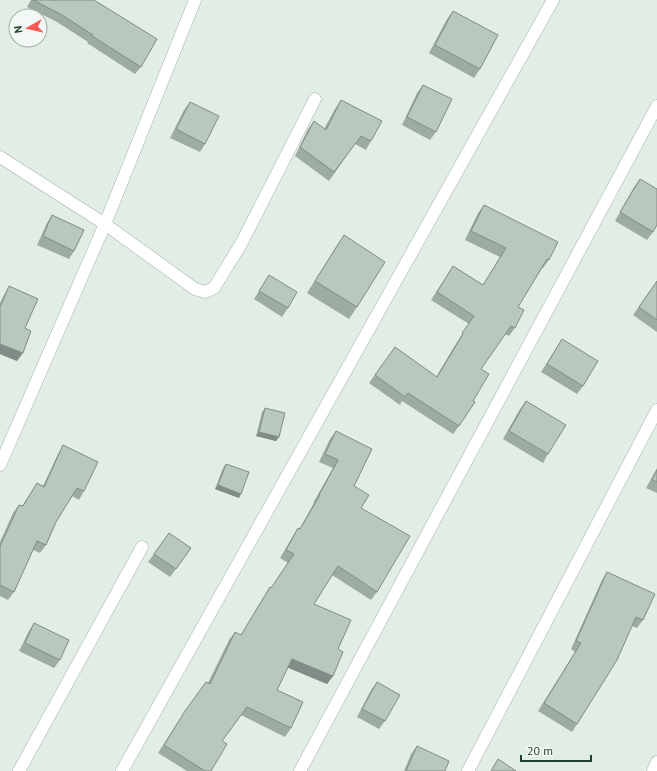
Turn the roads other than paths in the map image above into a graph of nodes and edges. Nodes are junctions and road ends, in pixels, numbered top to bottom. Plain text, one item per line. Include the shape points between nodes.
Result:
1 (195, 0) edge
2 (553, 0) edge
3 (315, 99) dead end
4 (657, 106) edge
5 (0, 157) edge
6 (105, 224) junction
7 (657, 410) edge
8 (0, 465) edge
9 (142, 547) dead end
10 (657, 762) edge
11 (19, 771) edge
12 (122, 771) edge
13 (300, 771) edge
14 (468, 771) edge
15 (653, 771) edge

1 - 6 street
2 - 12 street
3 - 6 street via 241,244 214,288 205,292 195,288
4 - 13 street
5 - 6 street
6 - 8 street
7 - 14 street
9 - 11 street
10 - 15 street

